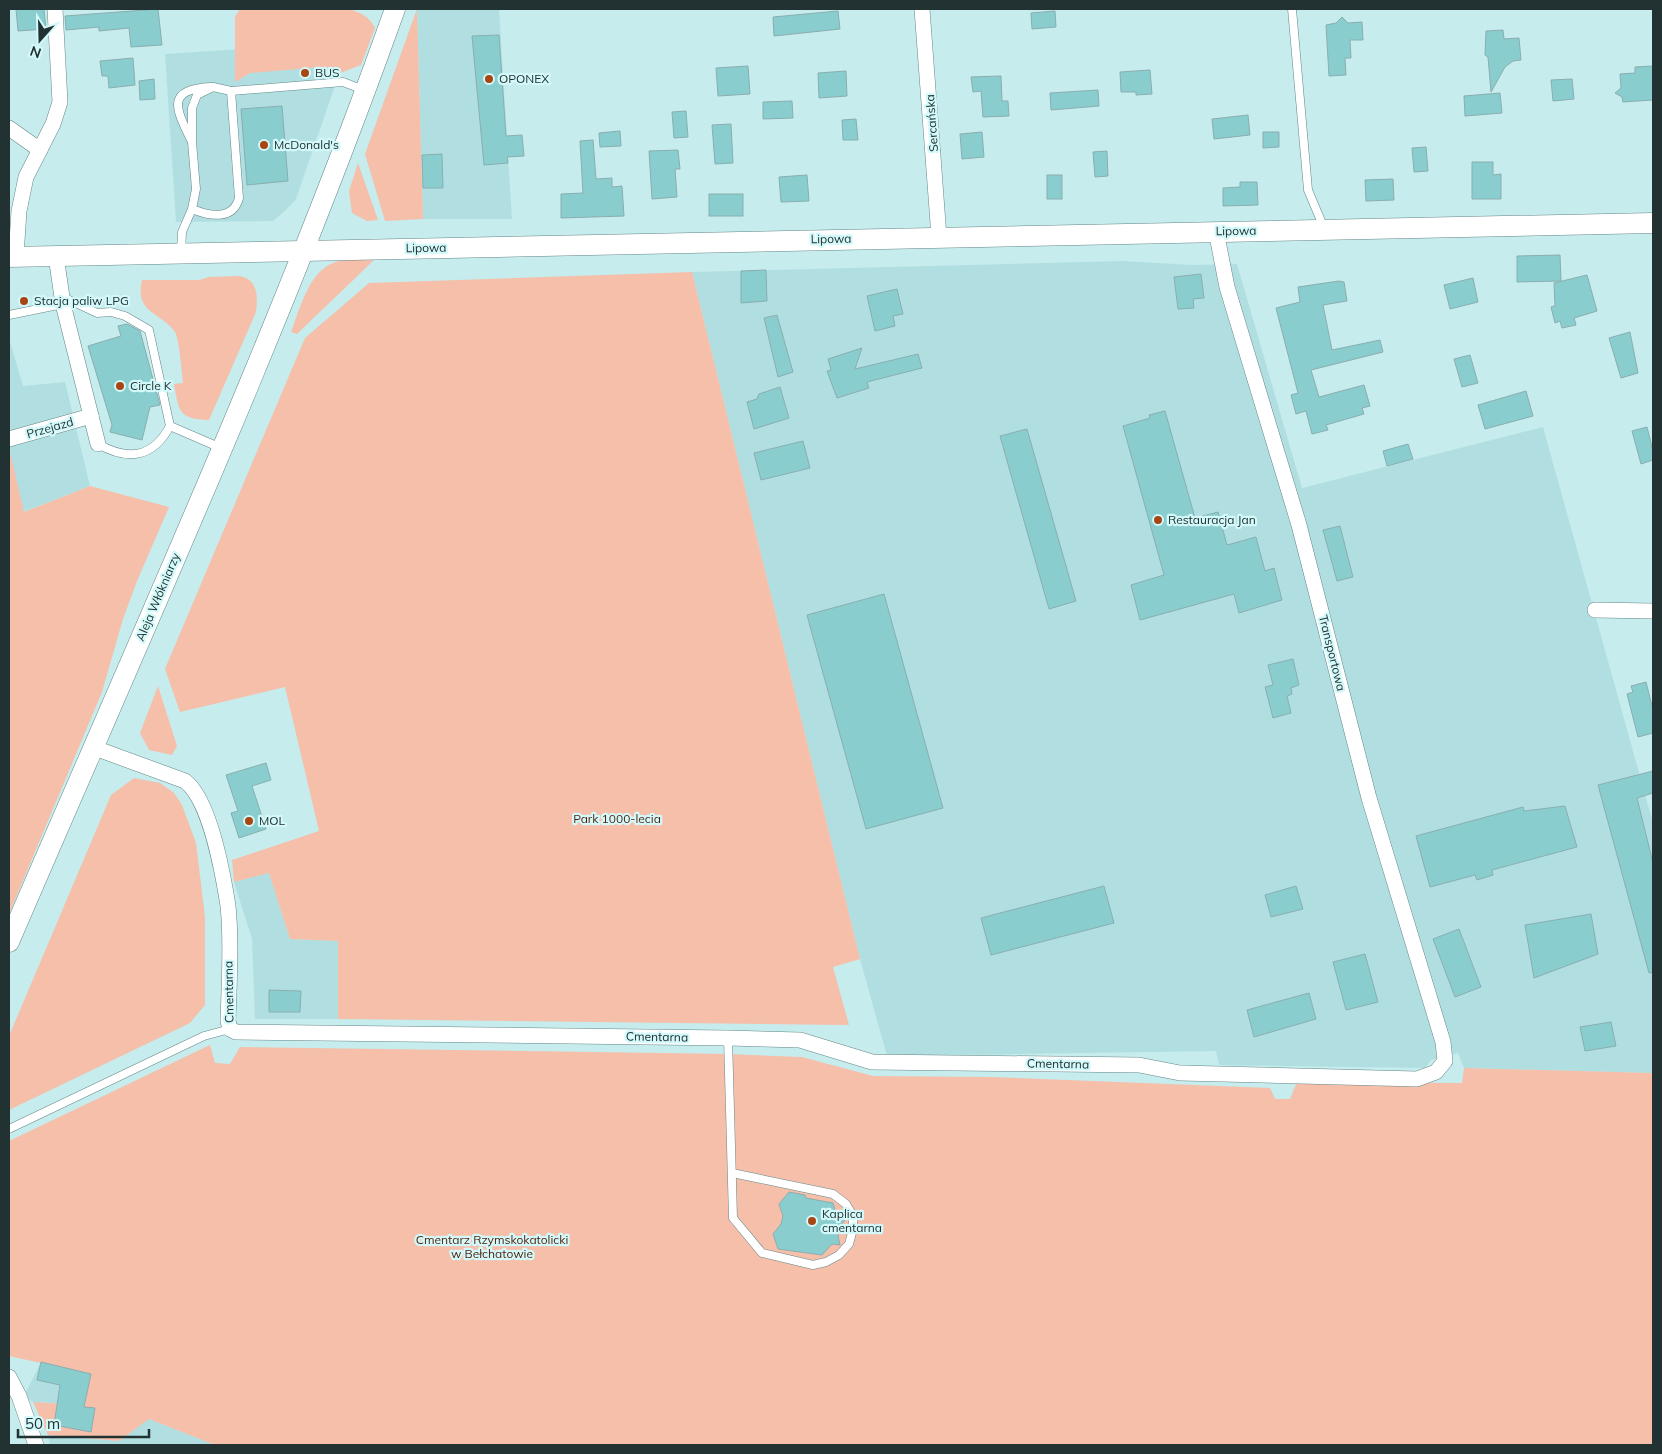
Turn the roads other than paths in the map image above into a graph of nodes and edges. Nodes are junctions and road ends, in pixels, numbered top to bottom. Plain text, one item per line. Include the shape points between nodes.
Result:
1 (55, 9) edge
2 (922, 9) edge
3 (1292, 9) edge
4 (392, 10) edge
5 (213, 87) junction
6 (231, 91) junction
7 (366, 91) junction
8 (9, 128) edge
9 (192, 142) junction
10 (40, 150) junction
11 (192, 209) junction
12 (1653, 223) edge
13 (1324, 229) junction
14 (1216, 231) junction
15 (939, 237) junction
16 (303, 250) junction
17 (181, 253) junction
18 (56, 256) junction
19 (12, 257) edge
20 (62, 300) junction
21 (9, 315) edge
22 (91, 416) junction
23 (170, 426) junction
24 (9, 439) edge
25 (98, 444) joint
26 (221, 448) junction
27 (1596, 610) dead end
28 (1653, 611) edge
29 (92, 747) junction
30 (9, 942) edge
31 (230, 1028) junction
32 (728, 1038) junction
33 (1436, 1072) joint
34 (9, 1129) edge
35 (732, 1173) junction
36 (9, 1377) edge
37 (36, 1445) edge

1 - 10 street via 60,102
2 - 15 street, Sercańska
3 - 13 lane via 1308,190
4 - 7 main road, Aleja Włókniarzy
5 - 6 lane
5 - 9 lane via 197,95 192,108
5 - 9 lane via 192,88 183,92 178,102 178,115
6 - 7 lane via 343,82
6 - 11 lane via 237,205 234,211 225,215 203,214
7 - 16 main road, Aleja Włókniarzy
8 - 10 street
9 - 11 lane via 196,189
10 - 19 street via 26,177
11 - 17 lane via 182,232
12 - 13 main road, Lipowa
13 - 14 main road, Lipowa
14 - 15 main road, Lipowa
14 - 33 street, Transportowa via 1228,287 1299,525 1369,798 1443,1042 1445,1062
15 - 16 main road, Lipowa
16 - 17 main road, Lipowa
16 - 26 main road, Aleja Włókniarzy
17 - 18 main road, Lipowa
18 - 19 main road, Lipowa
18 - 20 street
20 - 21 lane
20 - 22 street
20 - 23 lane via 96,313 125,316 149,330
22 - 24 street, Przejazd
22 - 25 street
23 - 25 lane via 159,444 145,453 122,454
23 - 26 lane
26 - 29 main road, Aleja Włókniarzy
27 - 28 street
29 - 30 main road, Aleja Włókniarzy
29 - 31 street, Cmentarna via 186,780 194,787 207,813 228,907
31 - 32 street, Cmentarna via 236,1032
31 - 34 lane via 204,1036
32 - 33 street, Cmentarna via 800,1040 872,1062 1139,1065 1180,1073 1417,1079
32 - 35 lane
35 - 35 lane via 834,1194 846,1204 853,1216 849,1244 839,1255 813,1265 762,1253 733,1218
36 - 37 street

